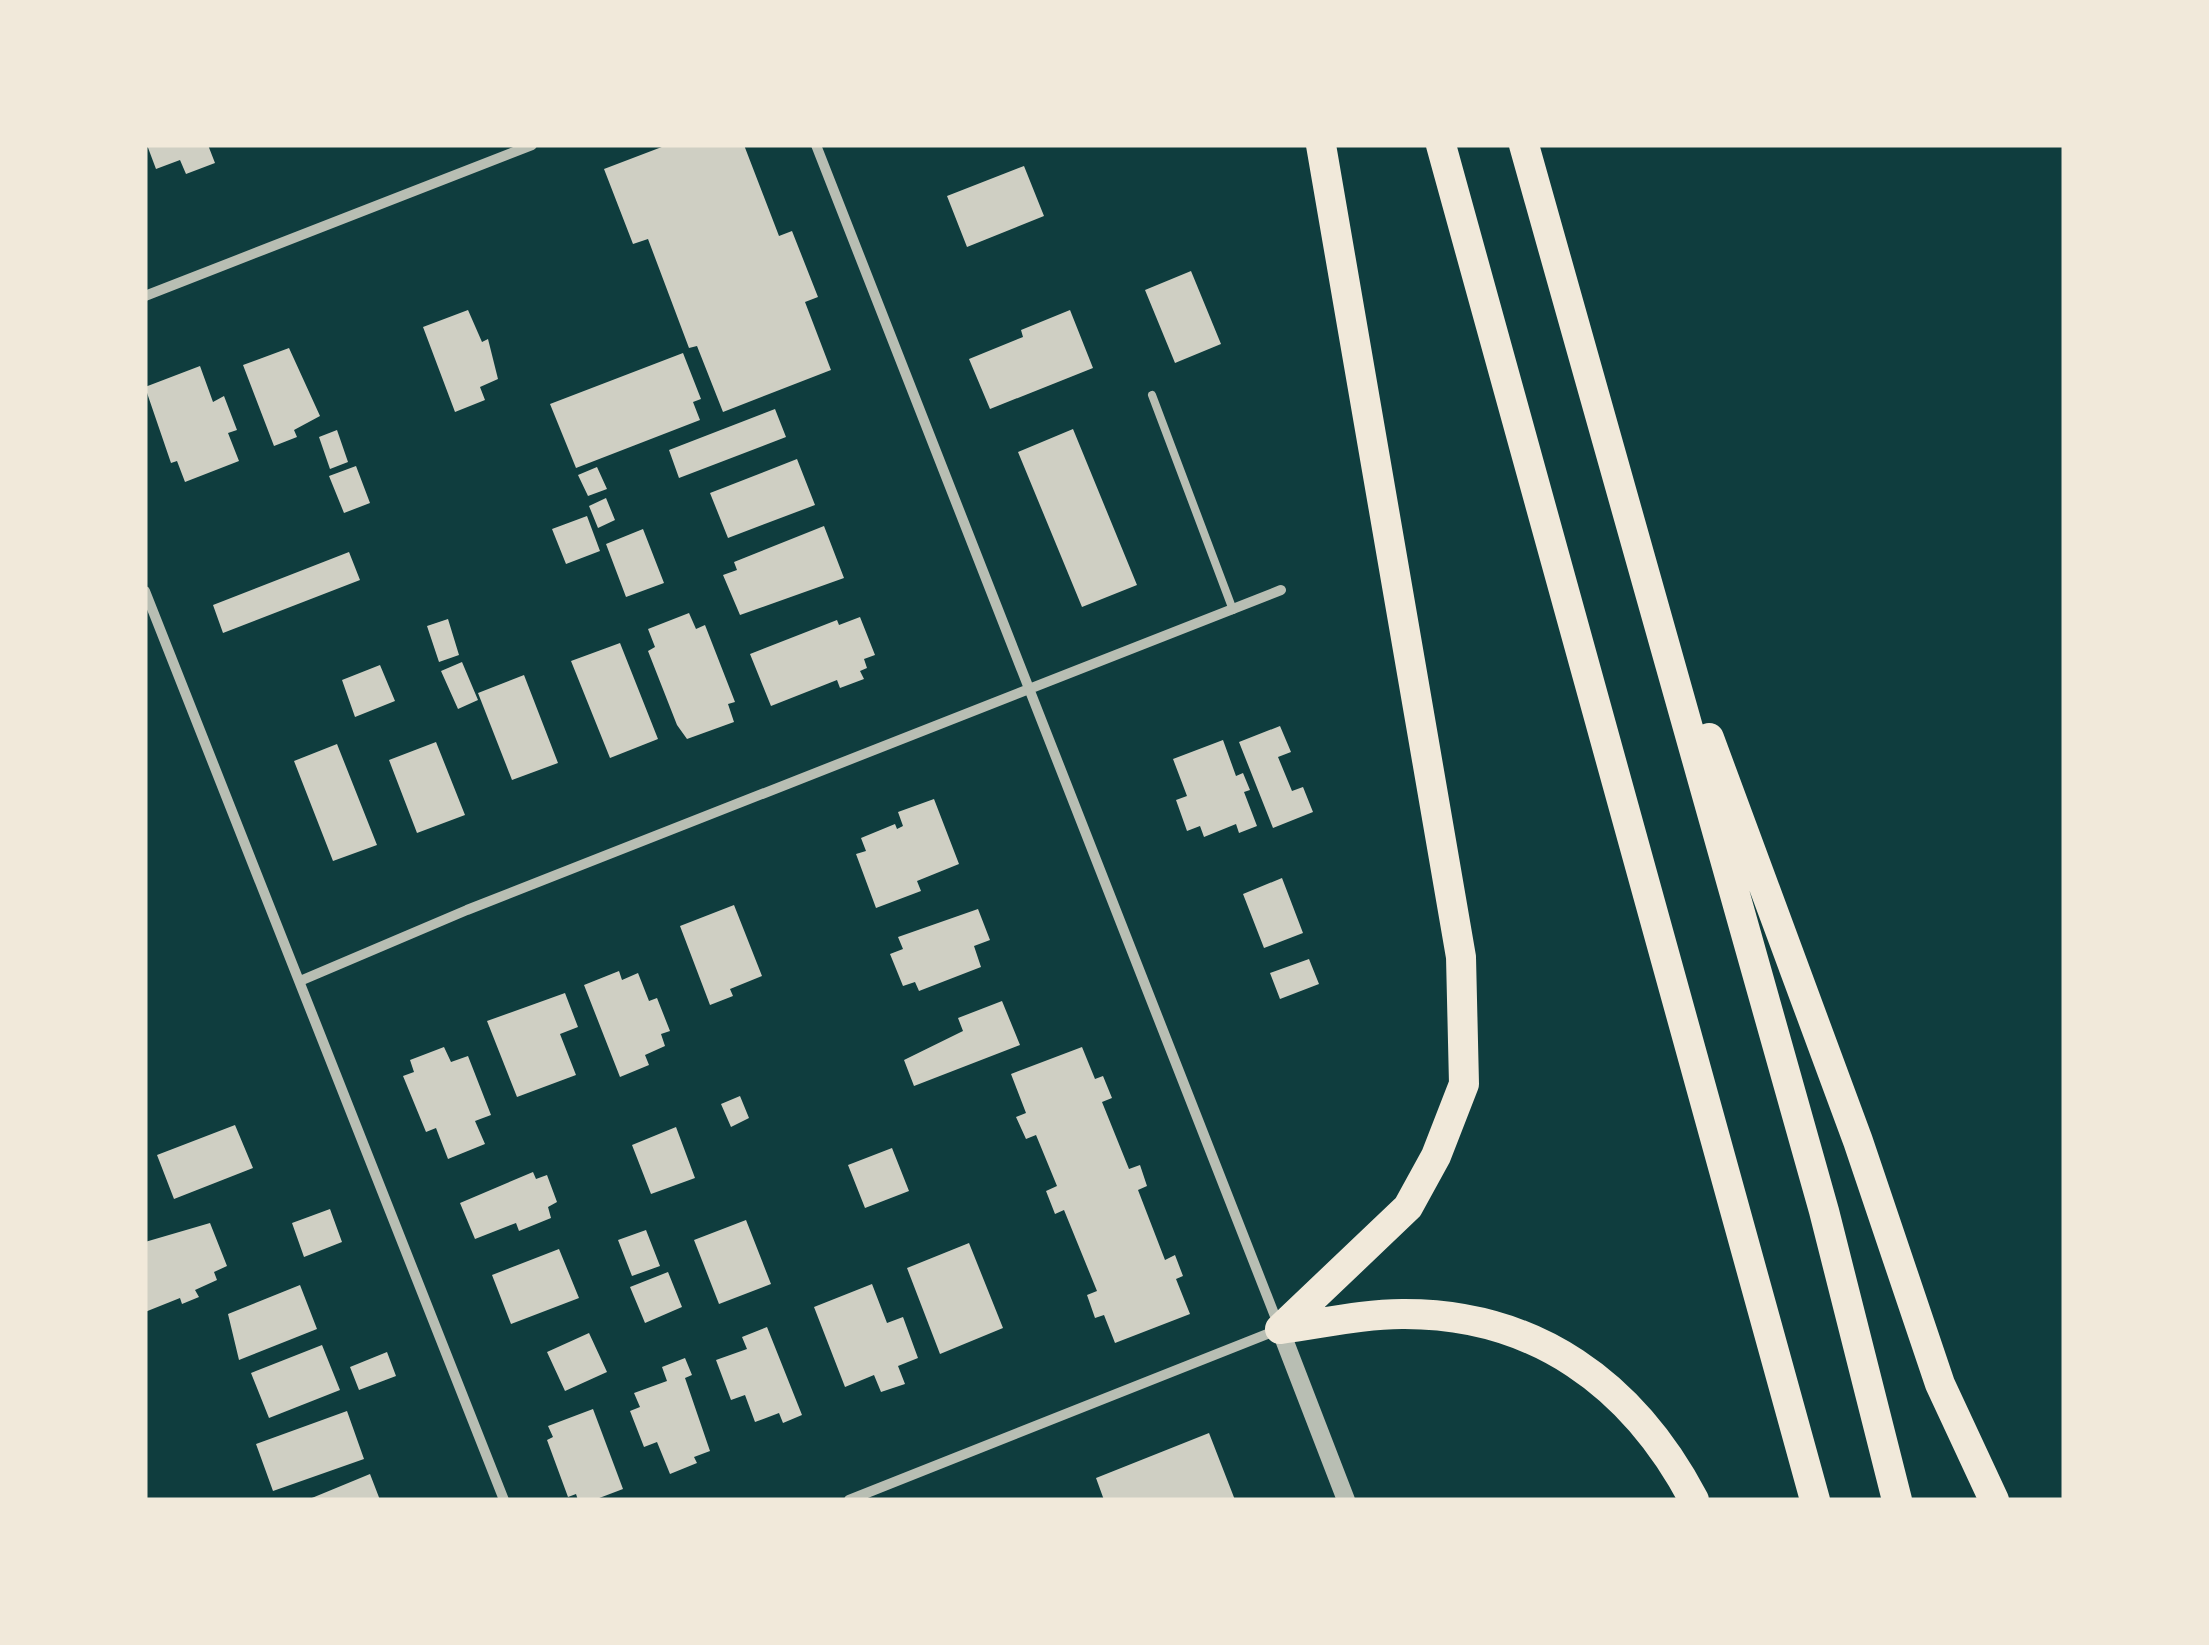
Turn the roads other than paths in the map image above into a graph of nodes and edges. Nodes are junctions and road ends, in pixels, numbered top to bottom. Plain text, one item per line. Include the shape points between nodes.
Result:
1 (532, 145) edge
2 (816, 145) edge
3 (1321, 145) edge
4 (1442, 145) edge
5 (1524, 145) edge
6 (145, 296) edge
7 (1152, 395) dead end
8 (1630, 524) junction
9 (1281, 590) dead end
10 (145, 591) edge
11 (1232, 610) junction
12 (1030, 689) junction
13 (300, 981) junction
14 (1280, 1329) junction
15 (504, 1500) edge
16 (850, 1500) edge
17 (1346, 1500) edge
18 (1694, 1500) edge
19 (1815, 1500) edge
20 (1898, 1500) edge
21 (1994, 1500) edge

1 - 6 street
2 - 12 street
3 - 14 highway via 1461,957 1464,1084 1408,1206
4 - 19 highway
5 - 8 highway
7 - 11 lane
8 - 20 highway
8 - 21 highway via 1940,1384
9 - 11 street
10 - 13 street
11 - 12 street
12 - 13 street
12 - 14 street
13 - 15 street
14 - 16 street
14 - 17 street
14 - 18 highway via 1400,1314 1473,1319 1540,1340 1596,1376 1649,1429

